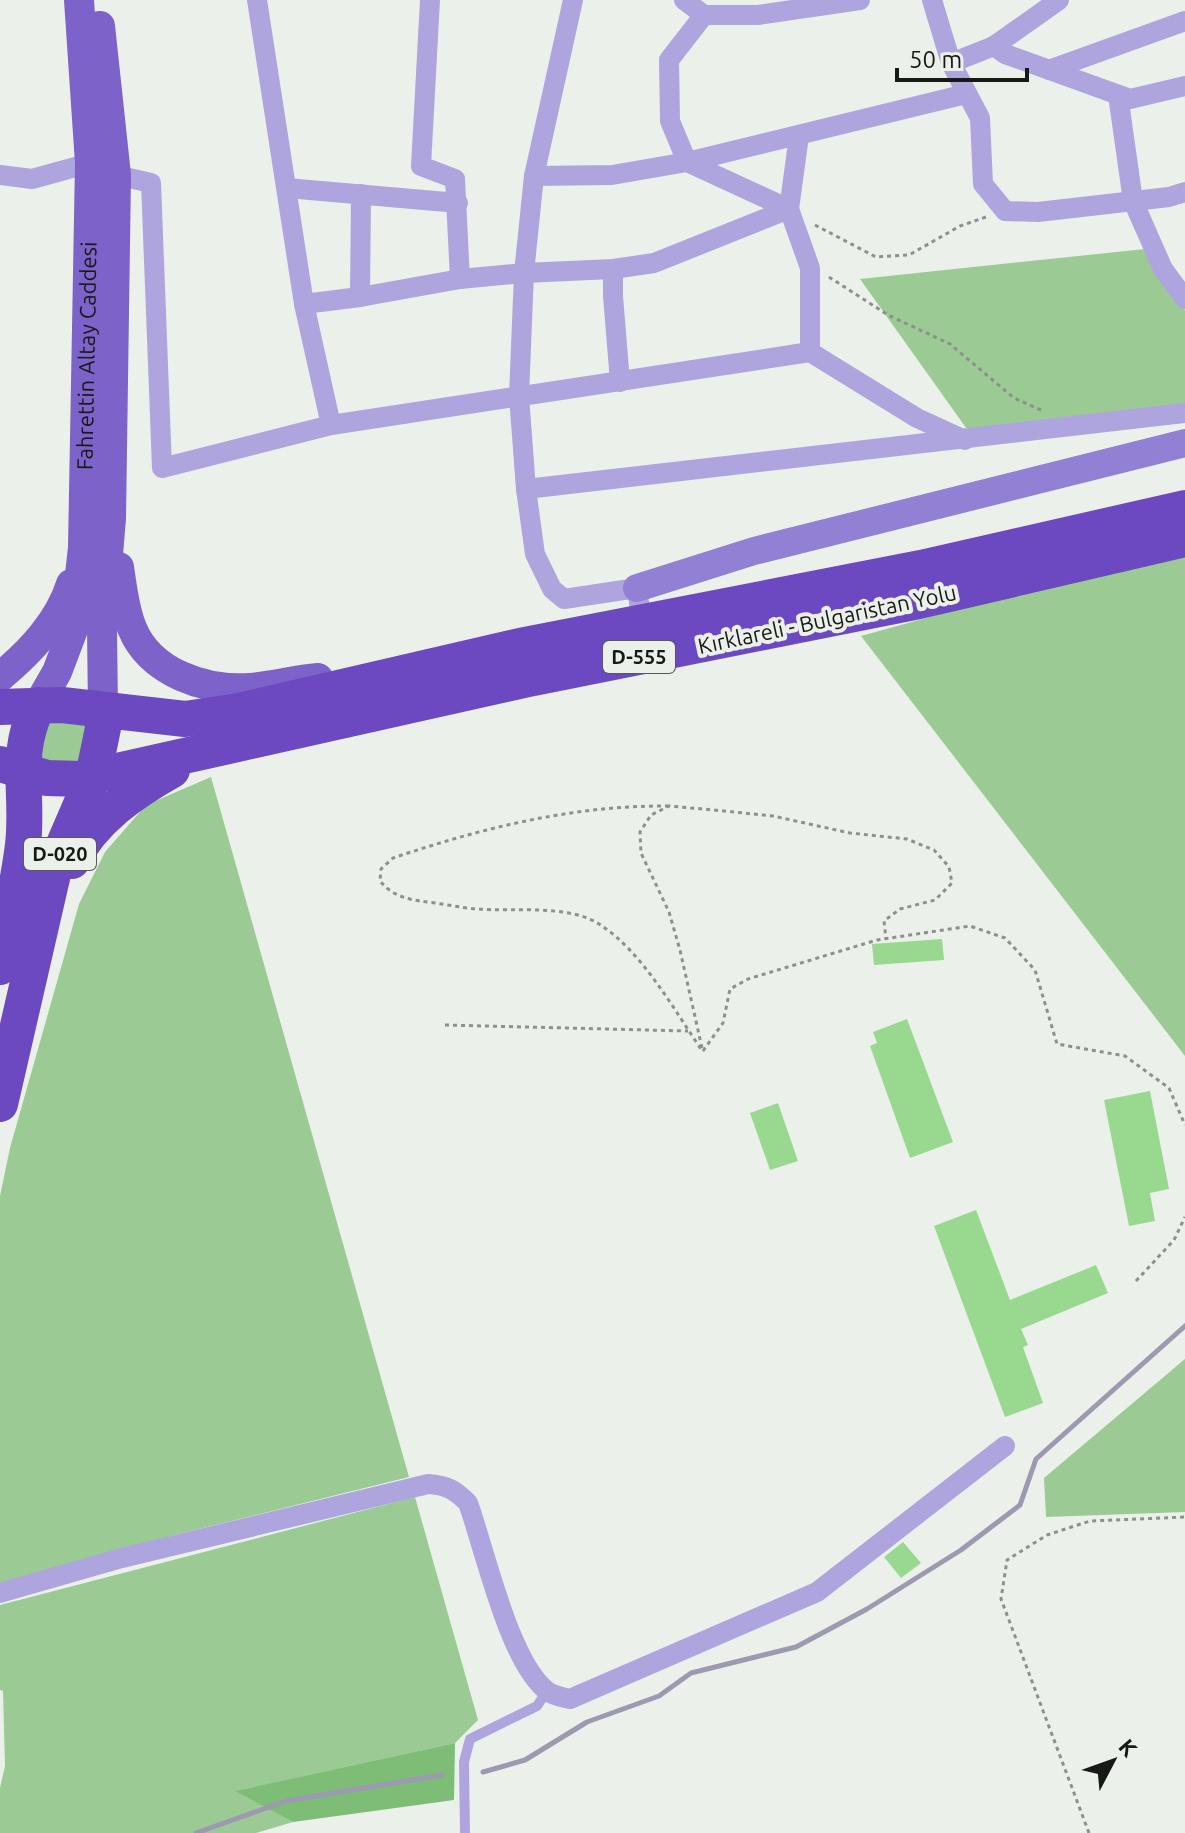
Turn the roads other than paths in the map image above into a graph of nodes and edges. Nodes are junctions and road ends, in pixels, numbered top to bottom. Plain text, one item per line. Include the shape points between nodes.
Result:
1 (79, 0) edge
2 (98, 0) edge
3 (257, 0) edge
4 (430, 0) edge
5 (684, 0) edge
6 (860, 0) edge
7 (932, 0) edge
8 (1059, 0) edge
9 (566, 2) edge
10 (704, 15) junction
11 (1185, 21) edge
12 (994, 46) junction
13 (951, 63) junction
14 (1049, 70) junction
15 (1185, 86) edge
16 (966, 94) junction
17 (1118, 95) junction
18 (799, 136) junction
19 (687, 162) junction
20 (107, 167) junction
21 (0, 175) edge
22 (534, 176) junction
23 (287, 188) junction
24 (1185, 192) edge
25 (361, 194) junction
26 (1133, 201) junction
27 (458, 203) junction
28 (789, 209) junction
29 (613, 269) junction
30 (524, 273) junction
31 (460, 279) junction
32 (360, 297) junction
33 (1185, 299) edge
34 (304, 304) junction
35 (810, 352) junction
36 (620, 382) junction
37 (519, 396) junction
38 (1185, 413) edge
39 (331, 425) junction
40 (965, 440) junction
41 (1185, 443) edge
42 (526, 489) junction
43 (1185, 508) edge
44 (98, 517) junction
45 (1185, 539) edge
46 (637, 588) junction
47 (642, 624) junction
48 (0, 677) edge
49 (368, 681) junction
50 (38, 705) junction
51 (0, 707) edge
52 (103, 711) junction
53 (203, 751) junction
54 (12, 768) edge
55 (93, 777) junction
56 (0, 857) edge
57 (10, 949) edge
58 (0, 1104) edge
59 (1005, 1446) dead end
60 (0, 1593) edge
61 (547, 1691) junction
62 (465, 1833) edge

1 - 20 main road, Fahrettin Altay Caddesi
2 - 20 main road, Fahrettin Altay Caddesi
3 - 23 street
4 - 27 street via 421,166 455,179
5 - 10 street
6 - 10 street via 758,15
7 - 13 street
8 - 12 street
9 - 22 street
10 - 19 street via 669,60 670,121
11 - 14 street
12 - 13 street
12 - 14 street
13 - 16 street
14 - 17 street
15 - 17 street via 1130,99
16 - 18 street
16 - 26 street via 980,118 983,184 1005,211
17 - 26 street
18 - 19 street
18 - 28 street
19 - 22 street via 612,175
19 - 28 street
20 - 21 street via 32,179
20 - 39 street via 151,183 162,468
20 - 44 main road, Fahrettin Altay Caddesi
22 - 30 street
23 - 25 street
23 - 34 street
24 - 26 street
25 - 27 street
25 - 32 street
26 - 33 street via 1163,269
27 - 31 street
28 - 29 street via 654,263
28 - 35 street via 809,264
29 - 30 street
29 - 36 street
30 - 31 street
30 - 37 street
31 - 32 street
32 - 34 street
34 - 39 street
35 - 36 street
35 - 40 street via 917,418
36 - 37 street
37 - 39 street
37 - 42 street
38 - 40 street
40 - 42 street
41 - 46 street via 754,551
42 - 46 street via 535,554 552,589 564,599
43 - 47 highway, Kırklareli - Bulgaristan Yolu / D-555
44 - 48 main road via 62,605 35,644
44 - 49 main road via 132,627 152,658 171,671 223,687 316,677
44 - 50 main road, Fahrettin Altay Caddesi via 74,627
44 - 52 main road, Fahrettin Altay Caddesi
45 - 53 highway, Kırklareli - Bulgaristan Yolu / D-555 via 919,601
46 - 47 street
47 - 49 highway, Kırklareli - Bulgaristan Yolu / D-555
49 - 52 highway, Kırklareli - Bulgaristan Yolu / D-555 via 185,719
50 - 51 highway, D-555
50 - 52 highway, D-555
50 - 54 highway
52 - 55 highway, D-020
53 - 55 highway, Kırklareli - Bulgaristan Yolu / D-555
53 - 57 highway via 130,795 92,832
54 - 55 highway, D-555 via 54,779
54 - 57 highway via 23,845
55 - 57 highway, D-020 via 55,865
56 - 57 highway
57 - 58 highway
59 - 61 street via 817,1592 570,1699
60 - 61 street via 152,1551 444,1484 468,1503 505,1618 521,1654
61 - 62 lane via 537,1706 470,1739 464,1762

